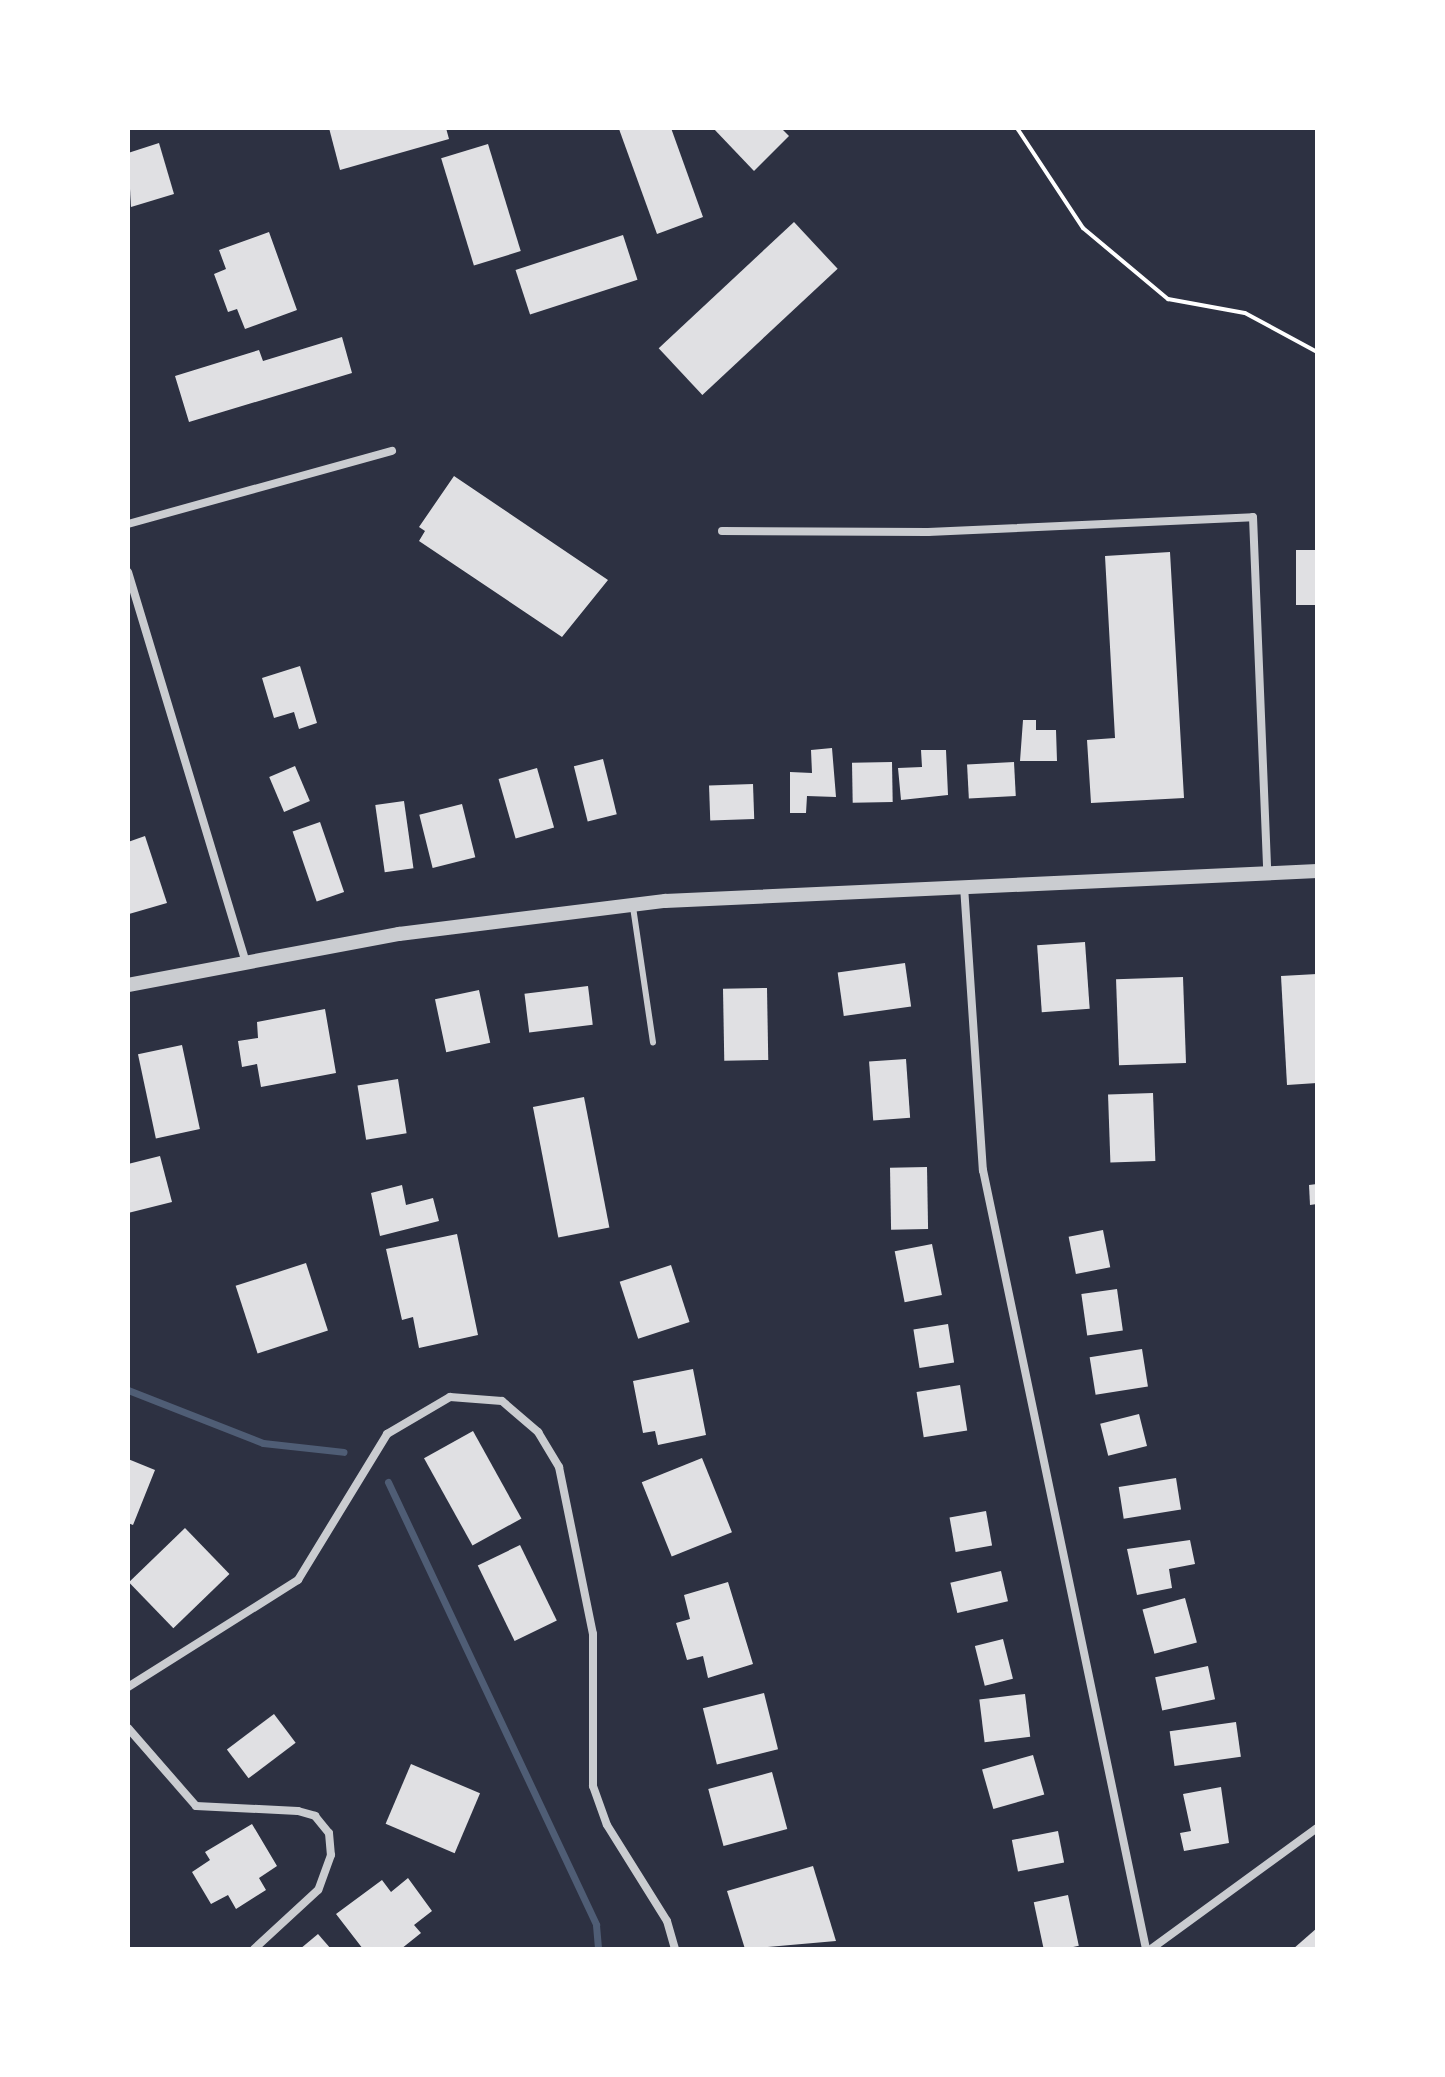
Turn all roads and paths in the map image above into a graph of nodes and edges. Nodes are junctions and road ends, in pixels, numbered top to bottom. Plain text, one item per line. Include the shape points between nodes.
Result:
1 (1017, 128) edge
2 (1317, 352) edge
3 (392, 451) dead end
4 (128, 524) edge
5 (722, 531) dead end
6 (128, 572) edge
7 (1317, 871) edge
8 (1267, 873) junction
9 (964, 886) junction
10 (632, 904) junction
11 (245, 959) junction
12 (128, 985) edge
13 (653, 1043) dead end
14 (128, 1687) edge
15 (128, 1728) edge
16 (1317, 1828) edge
17 (254, 1949) edge
18 (675, 1949) edge
19 (1149, 1949) edge

1 - 2 path via 1083,228 1168,299 1245,313
3 - 4 street
5 - 8 street via 928,532 1253,517
6 - 11 street
7 - 8 street
8 - 9 street
9 - 10 street
9 - 19 street via 983,1170
10 - 11 street
10 - 13 lane
11 - 12 street
14 - 18 street via 298,1580 387,1434 450,1397 502,1401 538,1432 559,1467 593,1634 593,1786 607,1825 667,1921
15 - 17 street via 196,1806 298,1811 315,1816 329,1833 331,1855 318,1890
16 - 19 street

